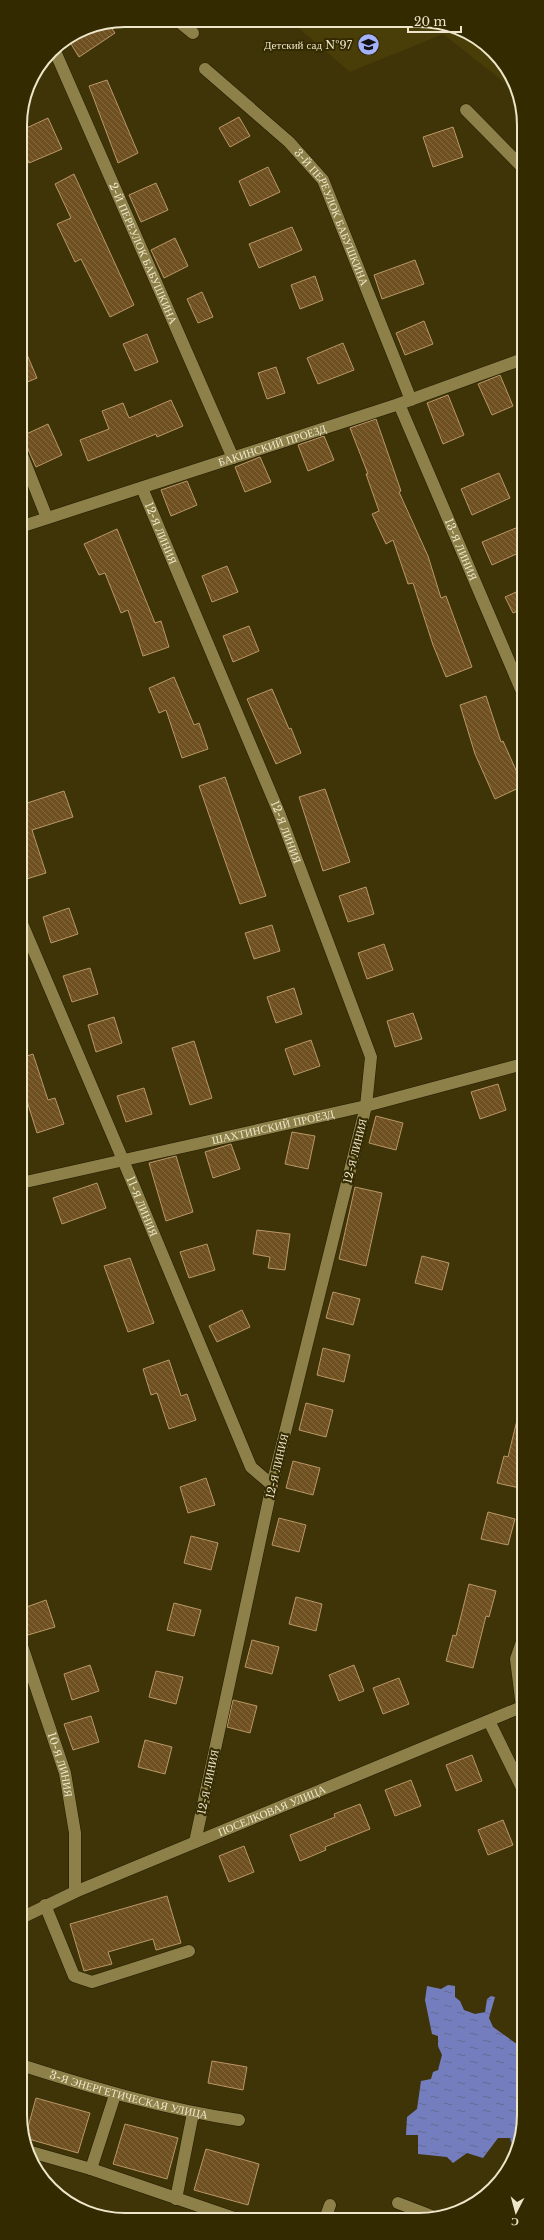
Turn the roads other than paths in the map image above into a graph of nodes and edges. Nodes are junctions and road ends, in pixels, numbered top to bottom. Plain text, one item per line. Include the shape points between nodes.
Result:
1 (186, 27) edge
2 (193, 33) dead end
3 (57, 55) edge
4 (206, 69) dead end
5 (466, 110) dead end
6 (517, 162) edge
7 (517, 361) edge
8 (405, 402) junction
9 (233, 458) junction
10 (27, 468) edge
11 (142, 488) junction
12 (47, 518) junction
13 (27, 525) edge
14 (517, 679) edge
15 (27, 937) edge
16 (517, 1066) edge
17 (366, 1106) junction
18 (123, 1160) junction
19 (27, 1182) edge
20 (272, 1485) junction
21 (27, 1661) edge
22 (517, 1709) edge
23 (489, 1721) junction
24 (517, 1778) edge
25 (195, 1842) junction
26 (75, 1892) junction
27 (45, 1905) junction
28 (27, 1915) edge
29 (189, 1951) dead end
30 (27, 2067) edge
31 (115, 2095) junction
32 (193, 2113) junction
33 (239, 2120) dead end
34 (34, 2153) edge
35 (91, 2169) junction
36 (176, 2199) junction
37 (398, 2203) dead end
38 (330, 2205) dead end
39 (219, 2213) edge
40 (327, 2213) edge
41 (423, 2213) edge

1 - 2 street
3 - 9 street, 2-Й ПЕРЕУЛОК БАБУШКИНА
4 - 8 street, 3-Й ПЕРЕУЛОК БАБУШКИНА via 289,142 324,180
5 - 6 street
7 - 8 street, БАКИНСКИЙ ПРОЕЗД
8 - 9 street, БАКИНСКИЙ ПРОЕЗД
8 - 14 street, 13-Я ЛИНИЯ
9 - 11 street, БАКИНСКИЙ ПРОЕЗД
10 - 12 street
11 - 12 street, БАКИНСКИЙ ПРОЕЗД
11 - 17 street, 12-Я ЛИНИЯ via 280,815 371,1057
12 - 13 street, БАКИНСКИЙ ПРОЕЗД
15 - 18 street, 11-Я ЛИНИЯ
16 - 17 street, ШАХТИНСКИЙ ПРОЕЗД
17 - 18 street, ШАХТИНСКИЙ ПРОЕЗД
17 - 20 street, 12-Я ЛИНИЯ
18 - 19 street, ШАХТИНСКИЙ ПРОЕЗД
18 - 20 street, 11-Я ЛИНИЯ via 251,1467
20 - 25 street, 12-Я ЛИНИЯ
21 - 26 street, 10-Я ЛИНИЯ via 65,1773 75,1833
22 - 23 street, ПОСЕЛКОВАЯ УЛИЦА
23 - 24 street
23 - 25 street, ПОСЕЛКОВАЯ УЛИЦА
25 - 26 street, ПОСЕЛКОВАЯ УЛИЦА
26 - 27 street, ПОСЕЛКОВАЯ УЛИЦА
27 - 28 street, ПОСЕЛКОВАЯ УЛИЦА
27 - 29 street via 74,1976 92,1982
30 - 31 street, 3-Я ЭНЕРГЕТИЧЕСКАЯ УЛИЦА
31 - 32 street, 3-Я ЭНЕРГЕТИЧЕСКАЯ УЛИЦА
31 - 35 street
32 - 33 street, 3-Я ЭНЕРГЕТИЧЕСКАЯ УЛИЦА
32 - 36 street
34 - 35 street
35 - 36 street
36 - 39 street
37 - 41 street
38 - 40 street

